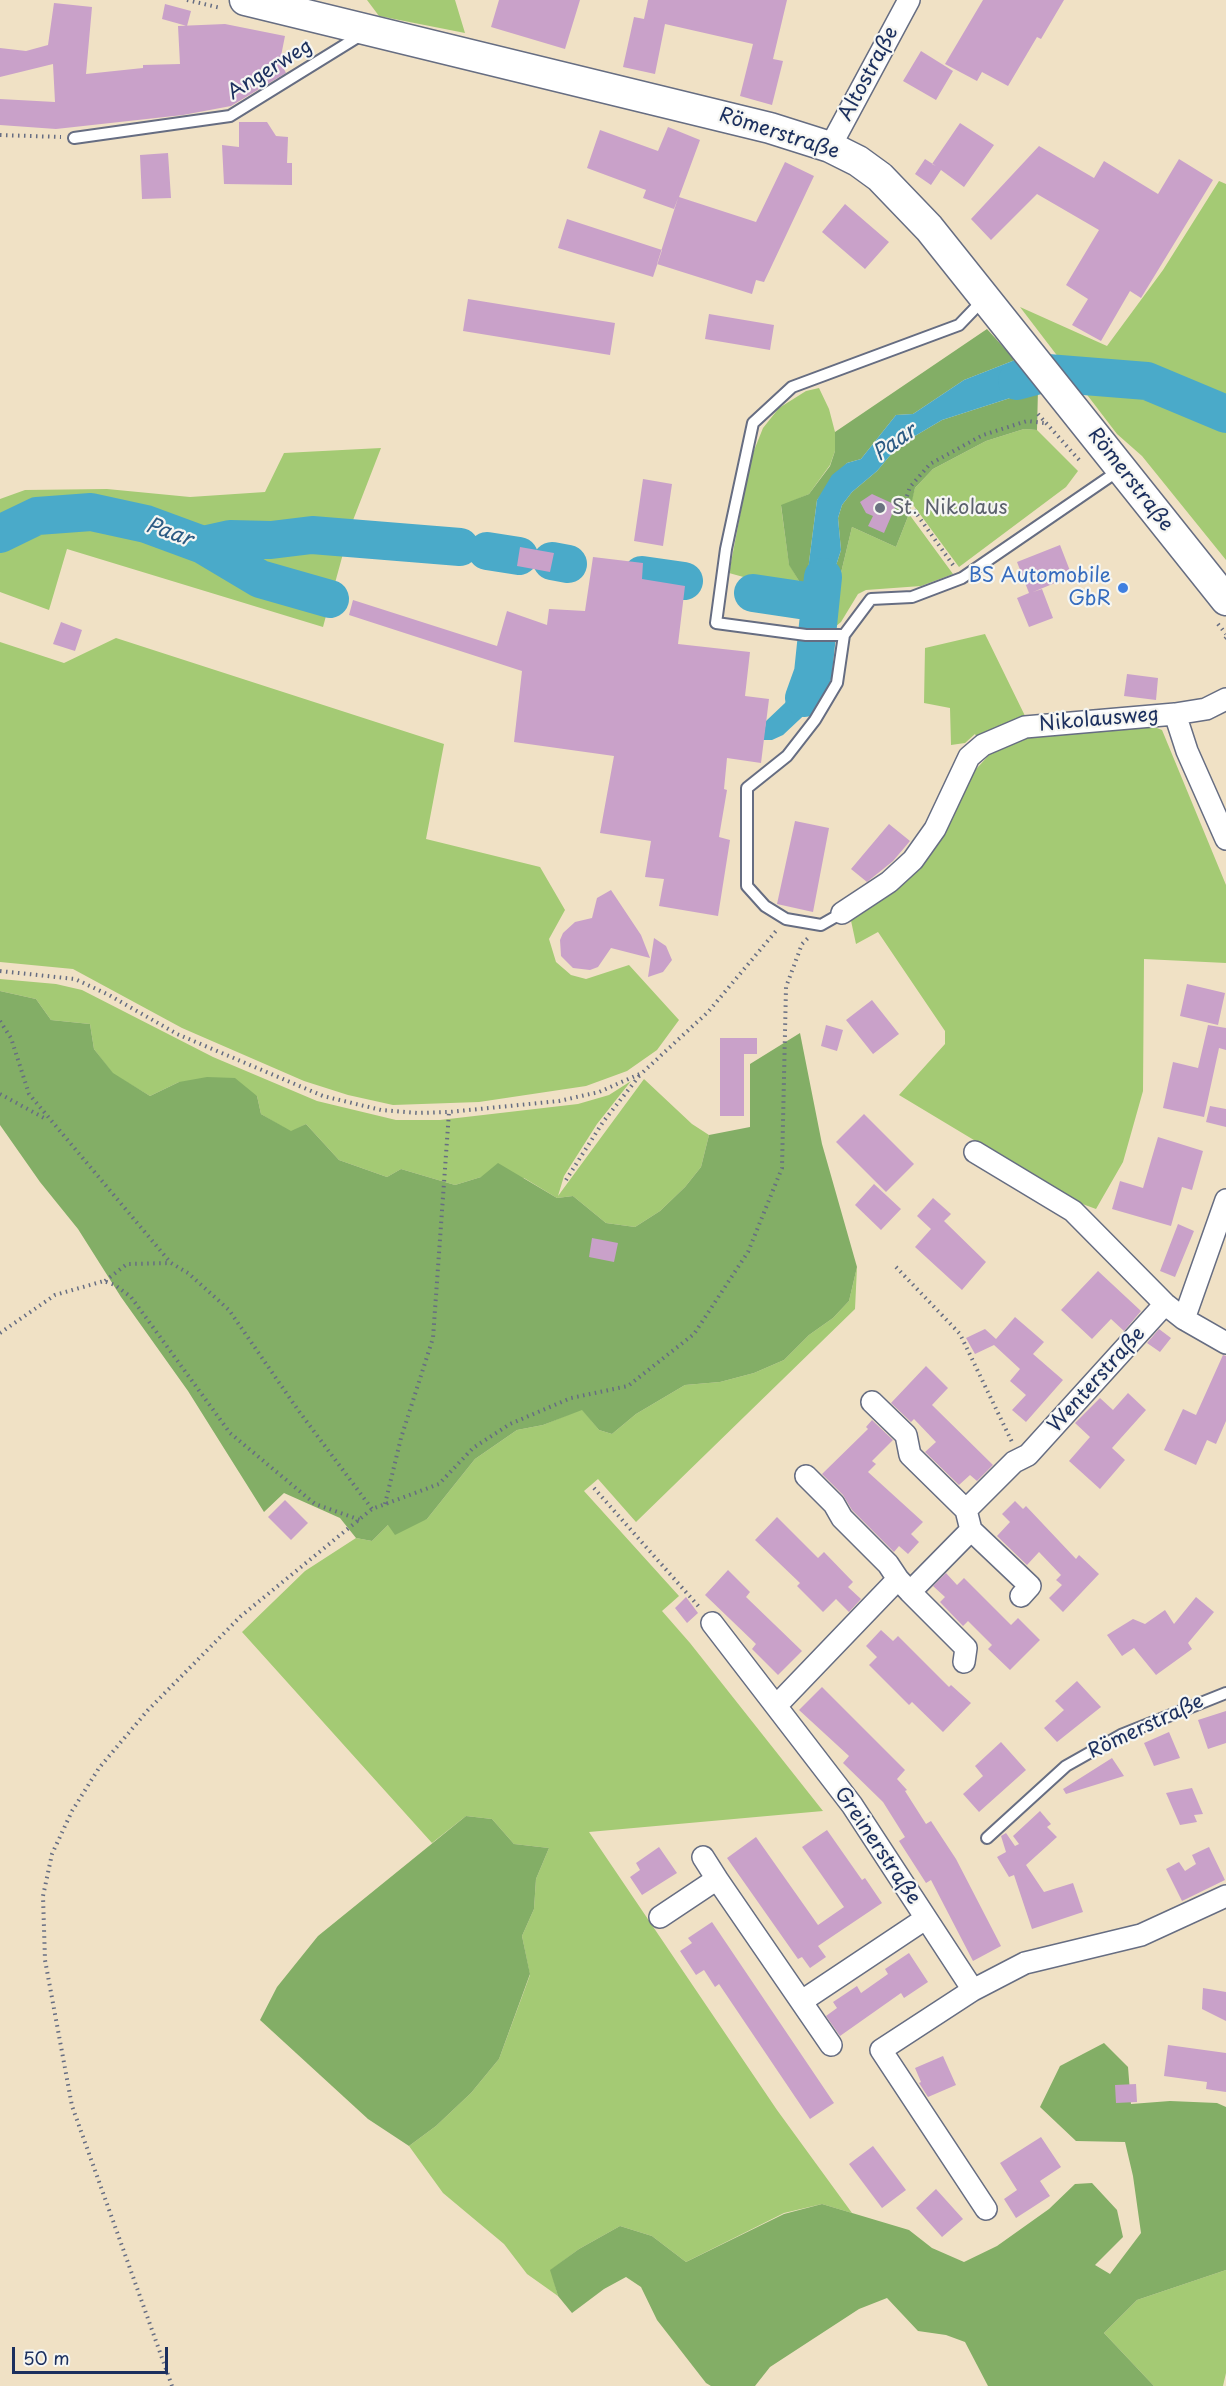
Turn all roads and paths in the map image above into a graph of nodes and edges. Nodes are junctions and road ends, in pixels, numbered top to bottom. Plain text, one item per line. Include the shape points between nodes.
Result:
1 (187, 0) edge
2 (909, 0) edge
3 (238, 5) edge
4 (372, 29) junction
5 (0, 135) edge
6 (74, 138) joint
7 (830, 147) junction
8 (985, 297) junction
9 (1045, 423) dead end
10 (1121, 469) junction
11 (962, 578) junction
12 (1226, 600) edge
13 (844, 635) junction
14 (1226, 699) edge
15 (1175, 714) junction
16 (1226, 839) edge
17 (842, 913) joint
18 (786, 919) junction
19 (821, 925) junction
20 (0, 971) edge
21 (0, 1021) edge
22 (642, 1073) junction
23 (0, 1094) edge
24 (449, 1112) junction
25 (50, 1121) junction
26 (975, 1152) dead end
27 (566, 1180) dead end
28 (1226, 1200) edge
29 (171, 1263) junction
30 (896, 1268) dead end
31 (104, 1281) junction
32 (1165, 1304) junction
33 (1184, 1320) junction
34 (0, 1334) edge
35 (1226, 1343) edge
36 (872, 1402) dead end
37 (1024, 1457) junction
38 (806, 1476) dead end
39 (594, 1488) dead end
40 (384, 1504) junction
41 (372, 1509) junction
42 (360, 1520) junction
43 (969, 1520) junction
44 (1031, 1585) dead end
45 (904, 1586) junction
46 (712, 1623) joint
47 (964, 1662) dead end
48 (1226, 1693) edge
49 (776, 1706) junction
50 (987, 1838) dead end
51 (703, 1857) dead end
52 (717, 1879) junction
53 (1226, 1896) edge
54 (660, 1917) dead end
55 (925, 1919) junction
56 (973, 1990) junction
57 (802, 2001) junction
58 (831, 2045) dead end
59 (986, 2209) dead end
60 (172, 2386) edge

1 - 3 path
2 - 7 street, Altostraße
3 - 4 main road, Römerstraße
4 - 6 lane, Angerweg via 230,116
4 - 7 main road, Römerstraße via 770,128
5 - 6 path
7 - 8 main road, Römerstraße via 880,177 929,228
8 - 10 main road, Römerstraße
8 - 13 lane via 959,325 792,387 753,423 726,549 717,623 806,635
9 - 11 path via 1027,421 983,435 930,464 910,487 906,499
10 - 11 lane
10 - 12 main road, Römerstraße
11 - 13 lane via 912,597 871,599
13 - 18 lane via 837,683 815,720 787,756 747,788 747,886 765,906
14 - 15 street, Nikolausweg via 1206,709
15 - 16 street
15 - 17 street, Nikolausweg via 1025,727 983,745 969,757 935,829 913,860 889,882
17 - 19 lane
18 - 19 lane
18 - 22 path via 708,1012
19 - 40 path via 802,944 786,987 782,1168 748,1252 694,1334 628,1386 570,1398 510,1424 473,1448 439,1484
20 - 24 path via 75,979 110,994 177,1034 323,1096 381,1110
21 - 25 path via 10,1038 29,1094
22 - 24 path via 599,1092 559,1101
22 - 27 path via 603,1122
23 - 25 path
24 - 40 path via 433,1338
25 - 29 path
26 - 32 street via 1073,1211
28 - 33 street
29 - 31 path via 127,1263
29 - 41 path via 229,1310
30 - 37 path via 960,1334
31 - 34 path via 55,1295
31 - 42 path via 131,1297 230,1433 315,1504
32 - 33 street
32 - 37 street, Wenterstraße
33 - 35 street
36 - 43 street via 906,1435 910,1455
37 - 43 street via 1014,1462
38 - 45 street
39 - 46 path
40 - 41 path
41 - 42 path
42 - 60 path via 241,1616 148,1710 99,1768 72,1811 52,1854 43,1896 45,1960 72,2106
43 - 44 street
43 - 45 street
45 - 47 street via 966,1648
45 - 49 street
46 - 49 street, Greinerstraße
48 - 50 lane, Römerstraße via 1121,1735 1066,1766
49 - 55 street, Greinerstraße via 852,1805
51 - 52 street
52 - 54 street
52 - 57 street
53 - 56 street via 1141,1935 1025,1963
55 - 56 street, Greinerstraße
55 - 57 street
56 - 59 street via 881,2050
57 - 58 street

